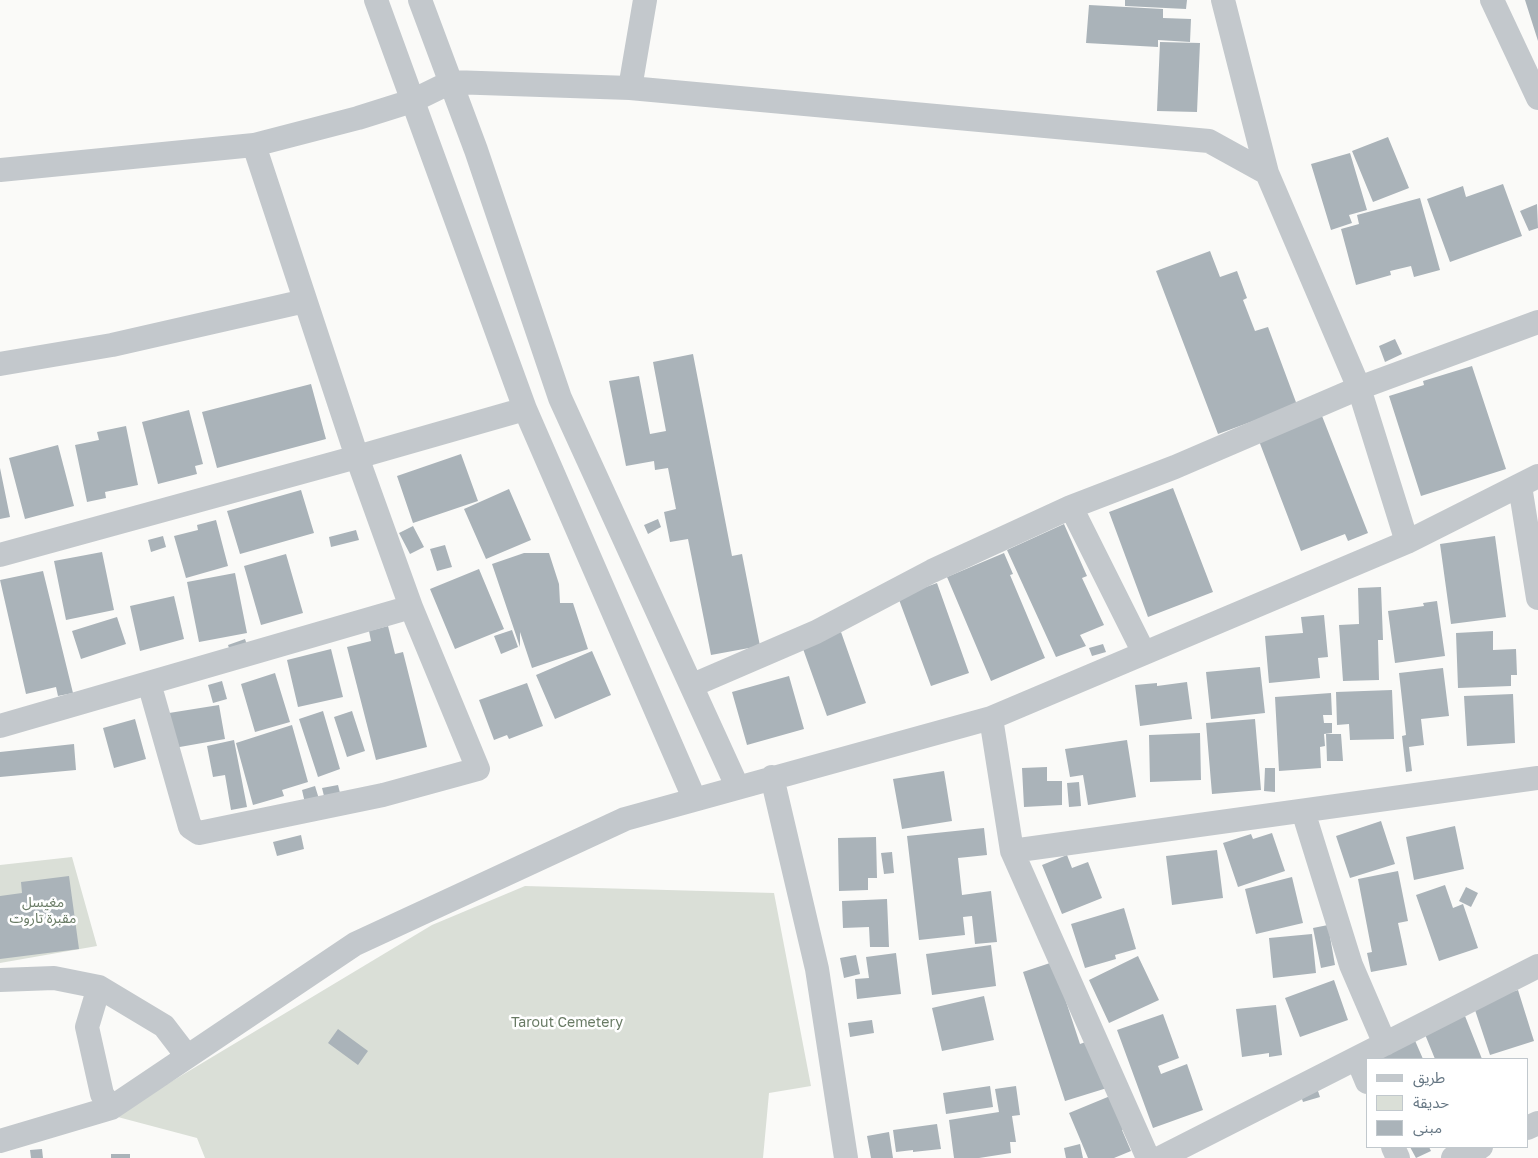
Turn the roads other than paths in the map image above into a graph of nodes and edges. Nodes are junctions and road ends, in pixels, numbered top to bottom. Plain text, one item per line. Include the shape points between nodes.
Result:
1 (376, 0) edge
2 (420, 0) edge
3 (645, 0) edge
4 (1224, 0) edge
5 (1492, 0) edge
6 (451, 82) junction
7 (630, 88) junction
8 (1538, 98) edge
9 (412, 100) junction
10 (254, 145) junction
11 (0, 170) edge
12 (1267, 172) junction
13 (305, 301) junction
14 (1538, 322) edge
15 (0, 364) edge
16 (1359, 388) junction
17 (525, 409) junction
18 (357, 457) junction
19 (1529, 481) edge
20 (1071, 507) junction
21 (1407, 542) junction
22 (0, 554) edge
23 (1538, 598) edge
24 (411, 607) junction
25 (1144, 653) junction
26 (149, 682) junction
27 (693, 684) junction
28 (991, 718) junction
29 (0, 726) edge
30 (772, 777) junction
31 (1538, 778) edge
32 (737, 786) junction
33 (694, 798) junction
34 (1303, 811) junction
35 (1012, 851) junction
36 (1538, 966) edge
37 (0, 980) edge
38 (99, 987) junction
39 (1385, 1044) junction
40 (187, 1056) junction
41 (1357, 1058) junction
42 (1366, 1080) edge
43 (110, 1108) junction
44 (0, 1141) edge
45 (1478, 1148) edge
46 (846, 1158) edge
47 (1148, 1158) edge
48 (1160, 1158) edge
49 (1453, 1158) edge

1 - 9 street
2 - 6 street
3 - 7 street
4 - 12 street
5 - 8 street
6 - 7 street
6 - 9 street
6 - 27 street via 560,398
7 - 12 street via 1209,140
9 - 10 street via 358,118
9 - 17 street
10 - 11 street
10 - 13 street
12 - 16 street
13 - 15 street via 112,345
13 - 18 street
14 - 16 street
16 - 20 street via 1200,457
16 - 21 street
17 - 18 street
17 - 33 street
18 - 22 street
18 - 24 street
19 - 21 street
19 - 23 street
20 - 25 street
20 - 27 street via 932,571 816,632
21 - 25 street
24 - 26 street
24 - 26 street via 478,769 384,795 199,833 190,827
25 - 28 street
26 - 29 street
27 - 32 street
28 - 30 street
28 - 35 street
30 - 32 street
30 - 46 street via 817,969
31 - 34 street
32 - 33 street
33 - 40 street via 625,819 355,944
34 - 35 street
34 - 39 street via 1351,965
35 - 47 street
36 - 39 street
37 - 38 street via 54,978
38 - 40 street via 164,1026
38 - 43 street via 88,1027 102,1094
39 - 41 street
40 - 43 street
41 - 42 street
41 - 48 street
43 - 44 street
45 - 49 street

